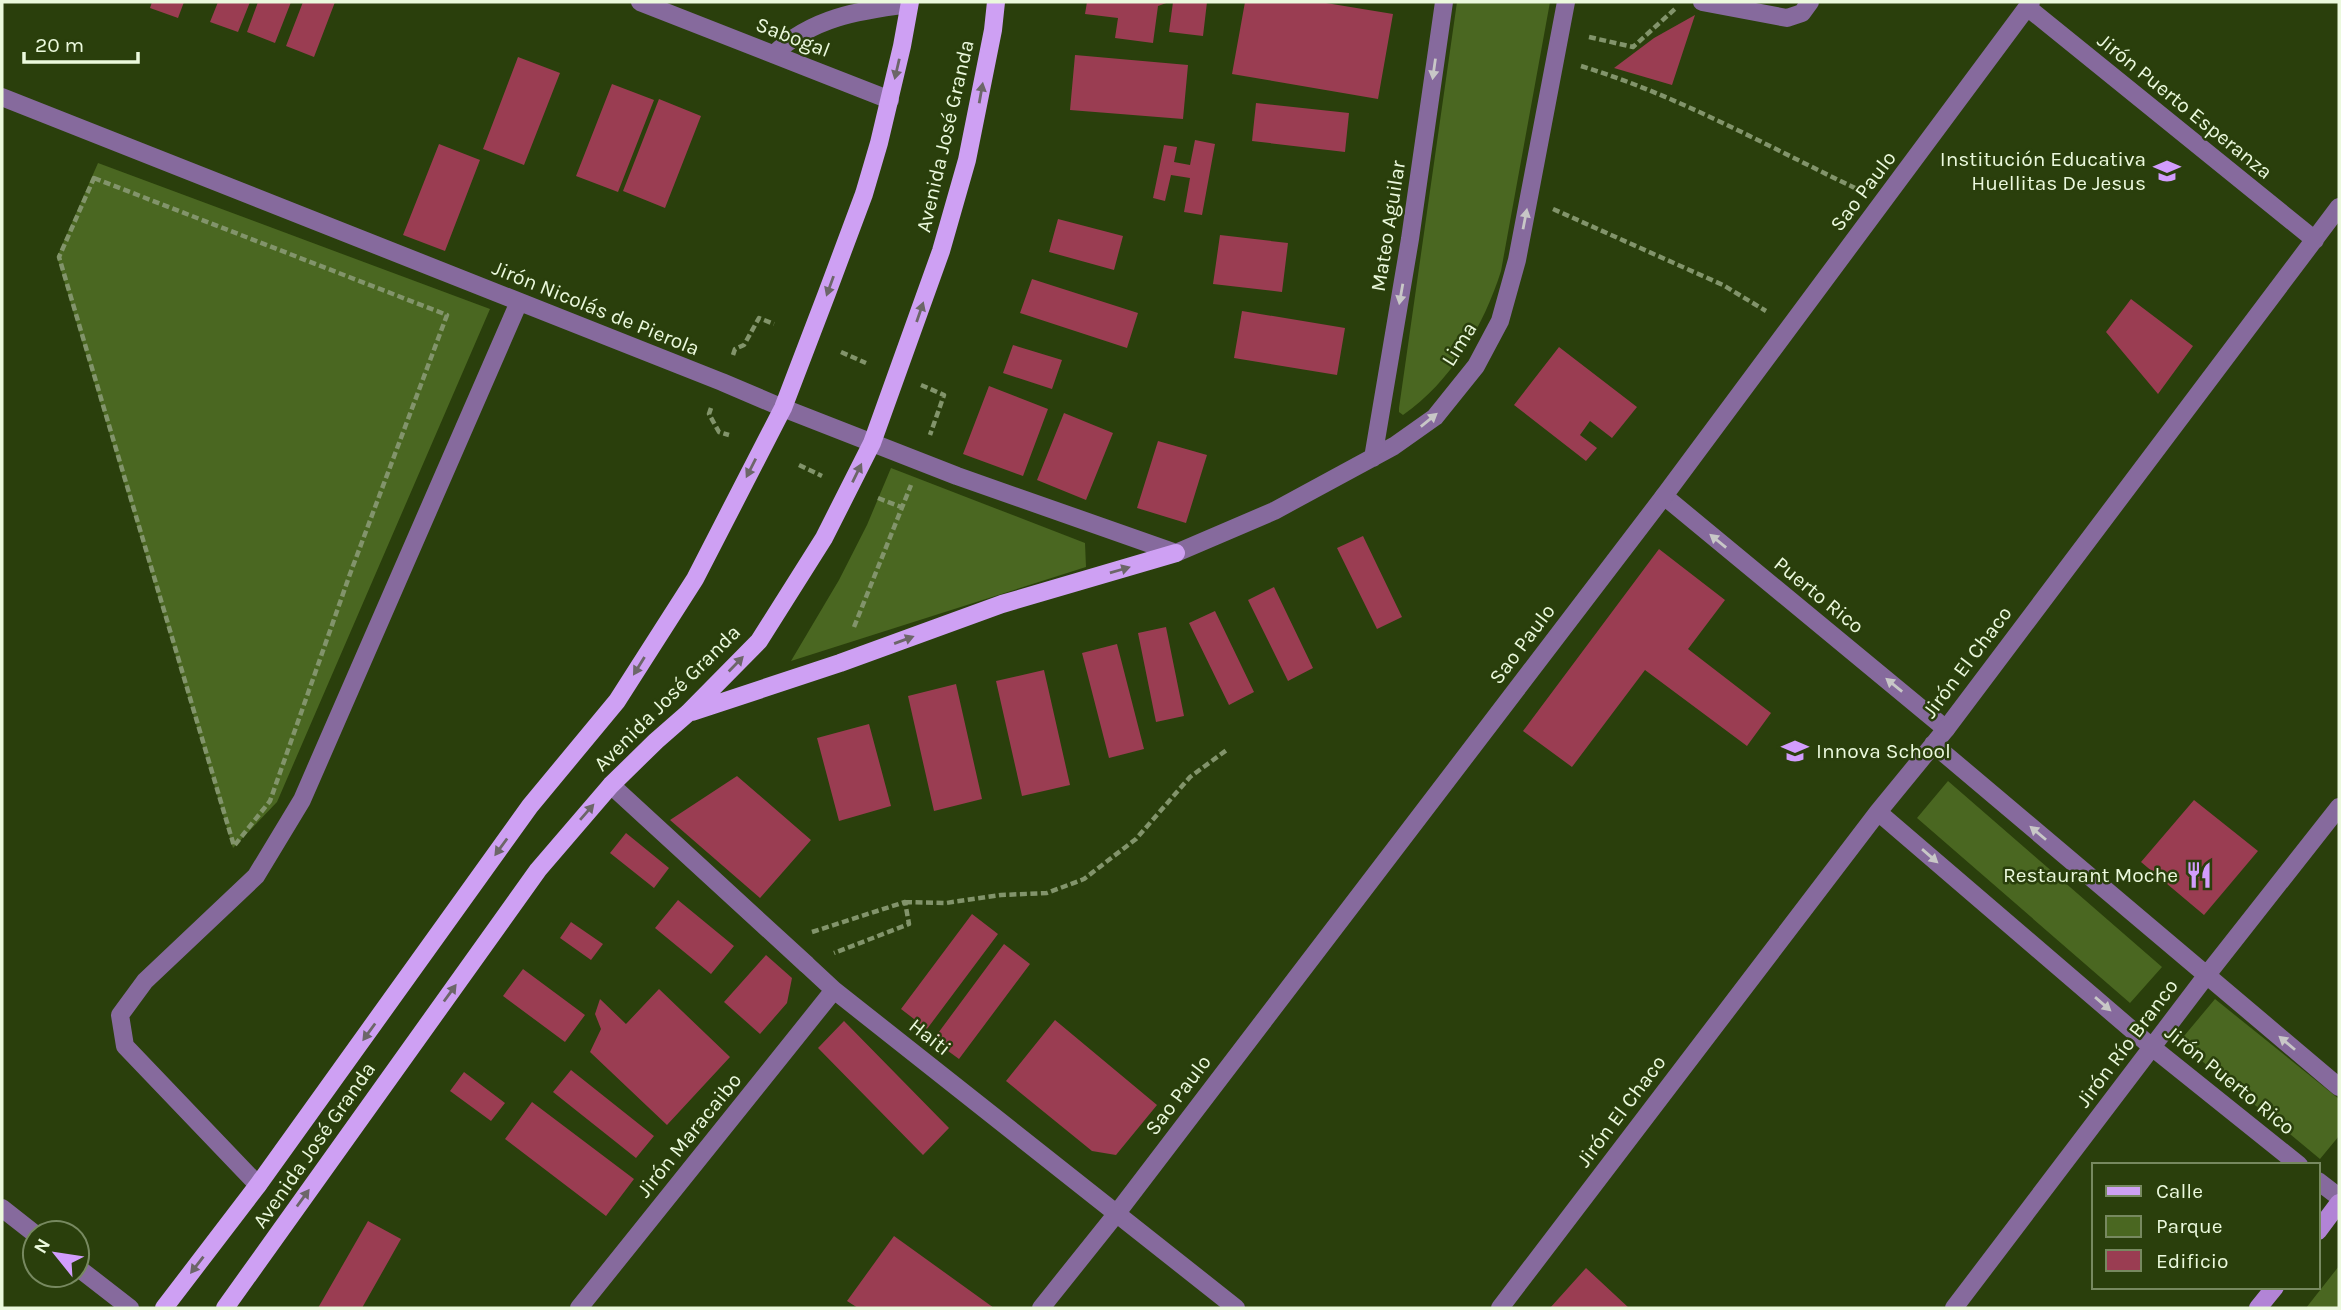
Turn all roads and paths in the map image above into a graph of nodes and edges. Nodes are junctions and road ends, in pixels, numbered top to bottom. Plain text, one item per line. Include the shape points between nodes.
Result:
1 (640, 2) edge
2 (996, 2) edge
3 (1444, 2) edge
4 (1566, 2) edge
5 (1683, 2) edge
6 (1702, 2) edge
7 (1810, 2) edge
8 (910, 3) edge
9 (2029, 4) edge
10 (1560, 31) junction
11 (774, 54) junction
12 (1556, 58) junction
13 (2, 97) edge
14 (890, 100) junction
15 (1529, 199) junction
16 (1883, 202) junction
17 (2339, 207) edge
18 (2315, 240) junction
19 (519, 302) junction
20 (447, 315) joint
21 (774, 324) dead end
22 (1791, 326) junction
23 (841, 352) dead end
24 (731, 359) dead end
25 (866, 363) dead end
26 (920, 385) dead end
27 (713, 404) dead end
28 (783, 408) junction
29 (729, 435) dead end
30 (928, 441) dead end
31 (872, 443) junction
32 (1373, 458) junction
33 (921, 461) junction
34 (799, 465) dead end
35 (822, 476) dead end
36 (1664, 496) junction
37 (878, 498) dead end
38 (901, 507) junction
39 (1177, 553) junction
40 (840, 663) junction
41 (688, 713) junction
42 (1946, 729) junction
43 (1933, 744) junction
44 (1228, 749) dead end
45 (611, 785) junction
46 (2339, 807) edge
47 (1878, 812) junction
48 (905, 902) junction
49 (781, 942) junction
50 (806, 964) junction
51 (2206, 976) junction
52 (834, 990) junction
53 (2153, 1048) junction
54 (2339, 1087) edge
55 (2296, 1163) edge
56 (2320, 1183) edge
57 (258, 1185) junction
58 (2339, 1198) edge
59 (2339, 1203) edge
60 (2, 1208) edge
61 (1117, 1213) junction
62 (21, 1223) edge
63 (2320, 1228) edge
64 (91, 1278) edge
65 (2273, 1289) edge
66 (130, 1308) edge
67 (164, 1308) edge
68 (225, 1308) edge
69 (579, 1308) edge
70 (1041, 1308) edge
71 (1236, 1308) edge
72 (1500, 1308) edge
73 (1954, 1308) edge
74 (2258, 1308) edge

1 - 11 street, Sabogal
31 -> 2 main road, Avenida José Granda via 957,199 979,107
3 -> 32 street, Mateo Aguilar
4 - 10 street, Lima
5 - 10 path via 1633,47
6 - 7 street via 1787,18 1802,13
8 - 11 street via 853,12 799,32
8 -> 14 main road, Avenida José Granda
9 - 16 street, Sao Paulo
9 - 18 street, Jirón Puerto Esperanza
10 - 12 street, Lima
11 - 14 street, Sabogal
12 - 15 street, Lima
12 - 16 path via 1614,76 1698,112
13 - 19 street, Jirón Nicolás de Pierola
14 -> 28 main road, Avenida José Granda via 864,194
15 - 22 path via 1723,285
32 -> 15 street, Lima via 1435,417 1476,366 1500,321
16 - 22 street, Sao Paulo
17 - 18 street, Jirón El Chaco
18 - 42 street, Jirón El Chaco
19 - 28 street, Jirón Nicolás de Pierola
19 - 57 street via 302,800 256,876 145,981 120,1015 125,1046
20 - 20 path via 94,178 58,257 234,846 270,801
21 - 24 path via 759,318
22 - 36 street, Sao Paulo
23 - 25 path
26 - 30 path via 944,395
27 - 29 path via 709,414 719,432
28 - 31 street, Jirón Nicolás de Pierola
28 -> 57 main road, Avenida José Granda via 695,579 617,701 530,806
31 - 33 street, Jirón Nicolás de Pierola
41 -> 31 main road, Avenida José Granda via 759,641 824,538
32 - 39 street, Lima via 1274,511
33 - 38 path
33 - 39 street, Jirón Nicolás de Pierola
34 - 35 path
42 -> 36 street, Puerto Rico
36 - 61 street, Sao Paulo
37 - 38 path
38 - 40 path
40 -> 39 main road via 1002,604
40 - 41 main road
41 - 45 main road, Avenida José Granda
42 - 43 street, Jirón El Chaco
43 - 47 street, Jirón El Chaco
51 -> 43 street
44 - 48 path via 1190,777 1136,839 1084,879 1047,893 946,903
45 - 49 street, Haiti
68 -> 45 main road, Avenida José Granda via 538,870
46 - 51 street, Jirón Río Branco
47 -> 53 street, Jirón Puerto Rico
47 - 72 street, Jirón El Chaco
48 - 49 path
48 - 50 path via 909,924
49 - 50 street, Haiti
50 - 52 street, Haiti
51 - 53 street, Jirón Río Branco
54 -> 51 street
52 - 61 street, Haiti
52 - 69 street, Jirón Maracaibo
53 - 55 street, Jirón Puerto Rico
53 - 73 street, Jirón Río Branco
56 - 58 street
57 -> 67 main road, Avenida José Granda
59 - 63 main road
60 - 62 street
61 - 70 street, Sao Paulo
61 - 71 street, Haiti
64 - 66 street
65 - 74 main road

